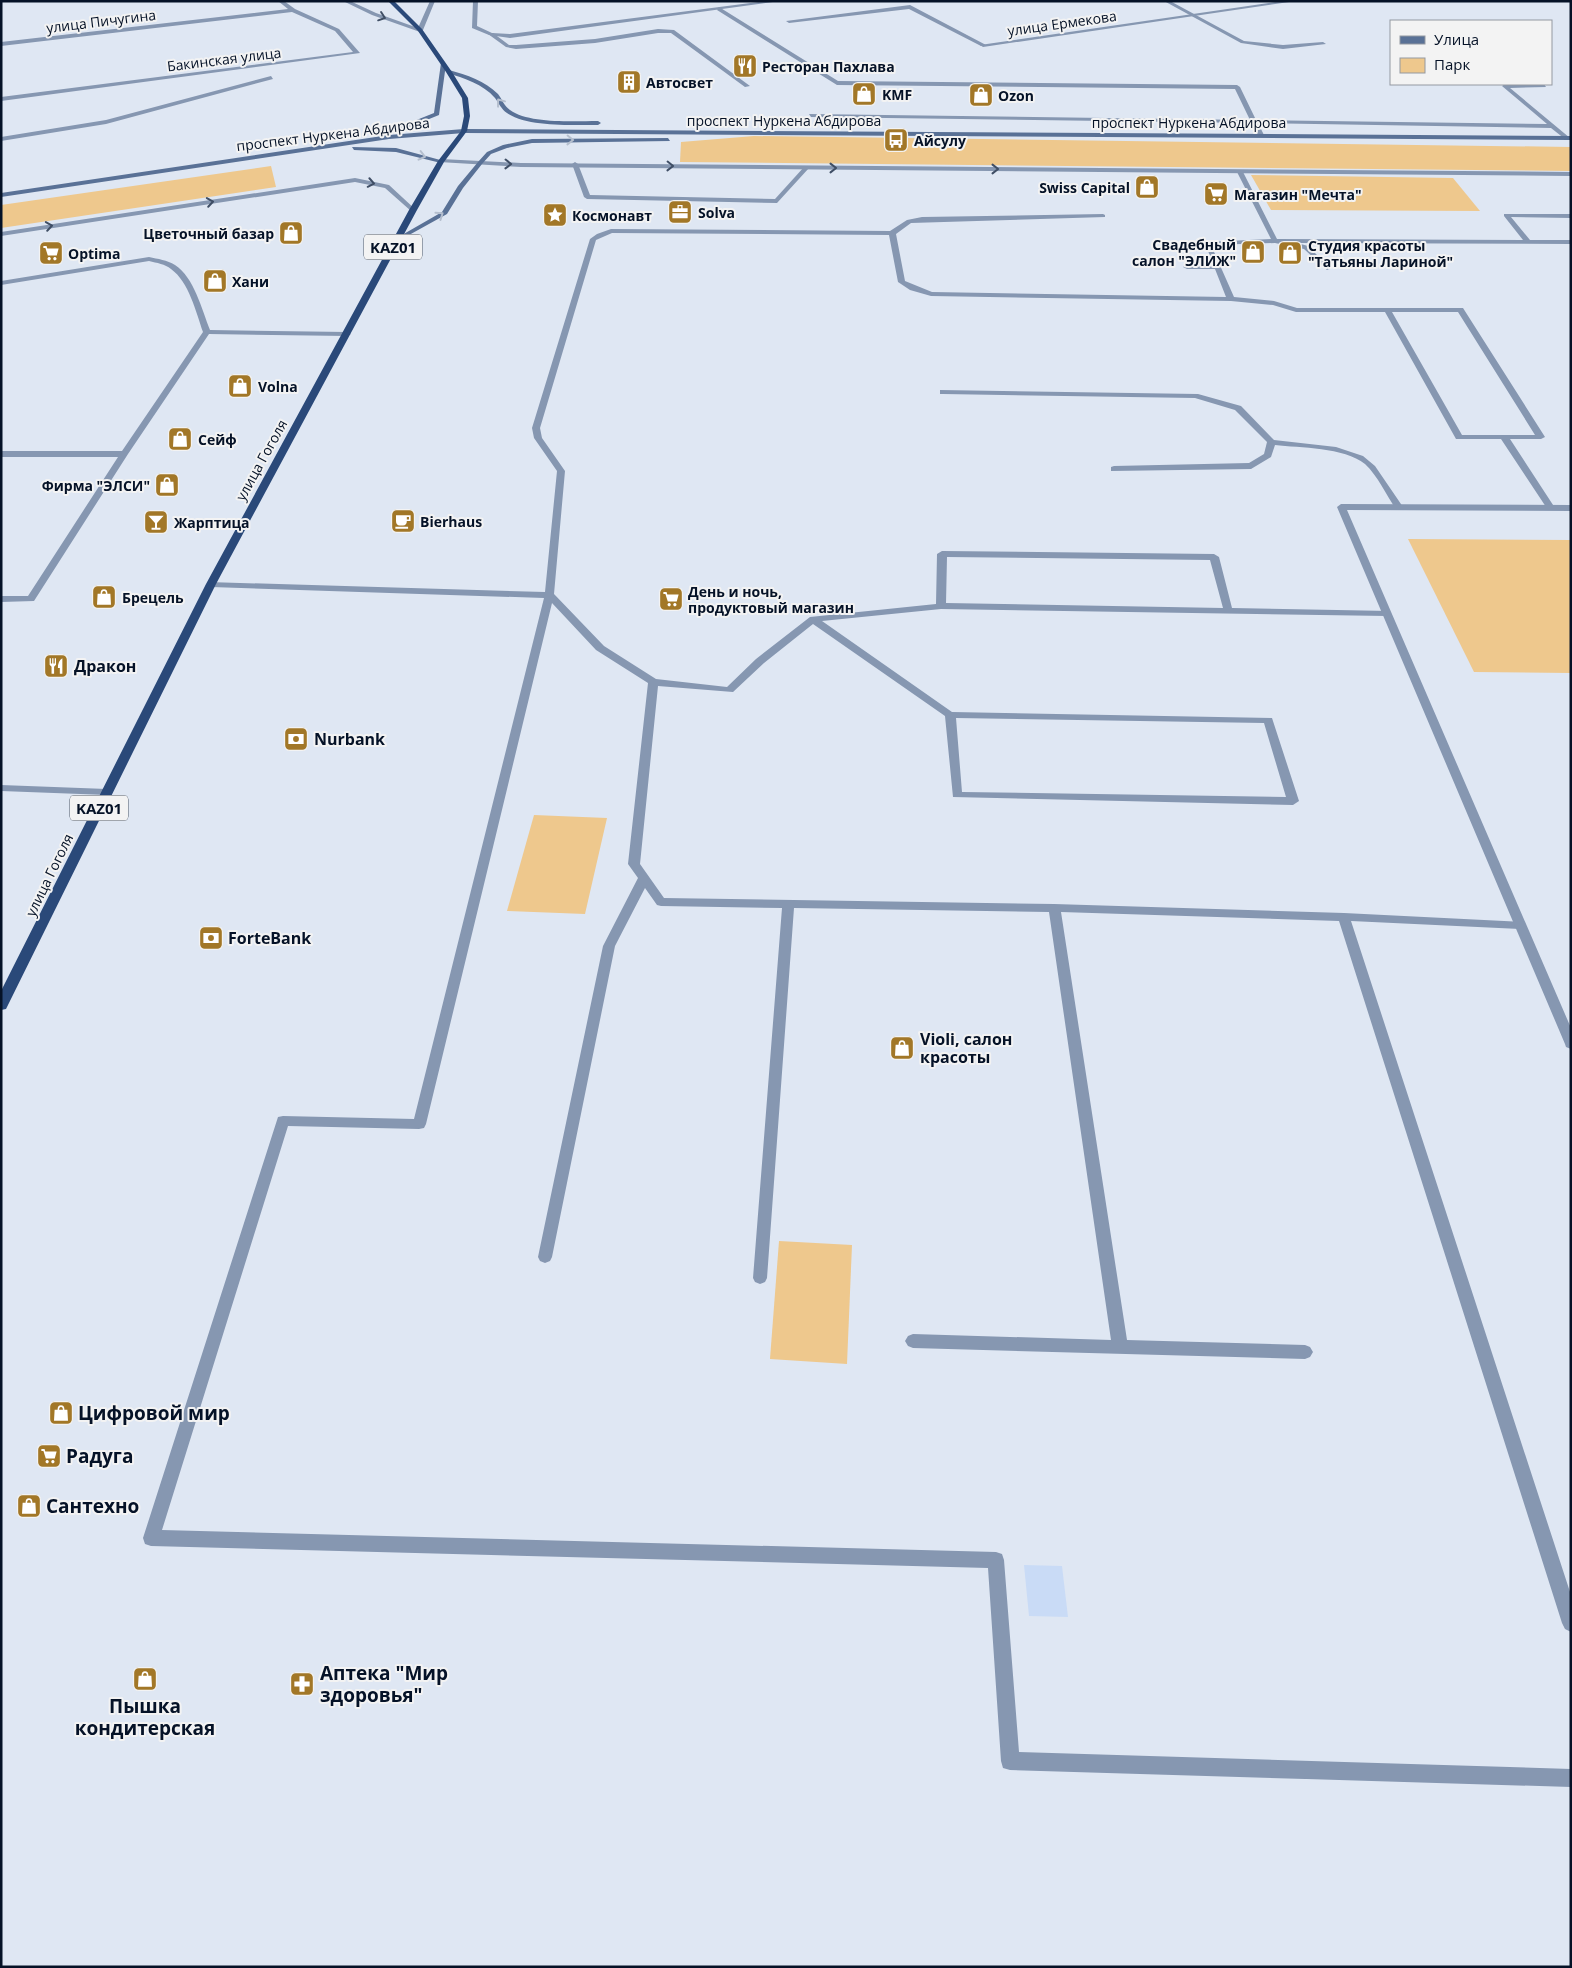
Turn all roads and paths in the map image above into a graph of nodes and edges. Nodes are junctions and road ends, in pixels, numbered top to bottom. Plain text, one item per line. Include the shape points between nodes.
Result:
1 (280, 1) edge
2 (345, 1) edge
3 (391, 1) edge
4 (433, 1) edge
5 (476, 1) edge
6 (778, 1) edge
7 (1166, 1) edge
8 (1294, 1) edge
9 (719, 9) junction
10 (293, 10) junction
11 (1191, 16) junction
12 (789, 21) dead end
13 (420, 30) junction
14 (491, 34) junction
15 (1, 44) edge
16 (1323, 44) dead end
17 (443, 64) junction
18 (449, 72) junction
19 (271, 78) dead end
20 (1502, 85) edge
21 (747, 86) dead end
22 (1544, 86) dead end
23 (1, 99) edge
24 (811, 115) dead end
25 (1254, 121) junction
26 (604, 124) dead end
27 (632, 125) dead end
28 (1551, 126) junction
29 (464, 132) junction
30 (700, 132) junction
31 (755, 132) junction
32 (1261, 135) junction
33 (1569, 138) edge
34 (1, 139) edge
35 (343, 144) junction
36 (322, 147) junction
37 (442, 161) junction
38 (480, 164) junction
39 (575, 164) junction
40 (806, 168) junction
41 (1240, 172) junction
42 (1571, 174) edge
43 (1, 195) edge
44 (413, 210) junction
45 (1103, 216) dead end
46 (1571, 216) edge
47 (892, 233) junction
48 (1, 234) edge
49 (398, 239) junction
50 (1275, 241) junction
51 (1528, 242) junction
52 (1571, 242) edge
53 (1187, 267) dead end
54 (1218, 267) junction
55 (1327, 268) dead end
56 (1, 284) edge
57 (1231, 299) junction
58 (1386, 310) junction
59 (207, 332) junction
60 (347, 334) junction
61 (943, 392) dead end
62 (1504, 437) junction
63 (1270, 442) junction
64 (1, 454) edge
65 (124, 454) junction
66 (1114, 469) dead end
67 (1399, 507) junction
68 (1551, 508) junction
69 (1571, 508) edge
70 (211, 584) junction
71 (549, 595) junction
72 (1, 599) edge
73 (941, 606) junction
74 (1228, 609) junction
75 (1387, 613) junction
76 (813, 619) junction
77 (653, 682) junction
78 (950, 716) junction
79 (1, 788) edge
80 (107, 792) junction
81 (644, 878) junction
82 (788, 905) junction
83 (1054, 908) junction
84 (1344, 917) junction
85 (1520, 925) junction
86 (1, 1005) edge
87 (1570, 1039) edge
88 (545, 1257) dead end
89 (760, 1278) dead end
90 (913, 1341) dead end
91 (1120, 1347) junction
92 (1305, 1352) dead end
93 (1571, 1623) edge
94 (1571, 1778) edge

1 - 10 street, Бакинская улица
2 -> 13 street
3 - 13 highway
4 - 13 street
5 - 14 street via 474,27
6 - 9 street
7 - 11 street
8 - 11 street, улица Ермекова
9 - 14 street via 536,34
9 - 25 street via 837,83 1237,87
10 - 15 street, улица Пичугина
10 - 23 street, Бакинская улица via 337,30 357,53
11 - 12 street, улица Ермекова via 982,45 910,7
11 - 16 street via 1243,42 1283,47
13 - 17 highway
14 - 21 street via 508,46 516,47 672,31
17 - 18 highway
17 - 35 main road via 437,114 400,129
26 -> 18 main road via 544,121 506,111 496,96 478,82
18 - 29 highway via 465,98 467,116
19 - 34 street via 106,122
20 - 22 street
20 - 28 street
24 - 25 street
25 - 28 street
25 - 32 street
27 - 30 main road
28 - 33 street
29 - 30 main road, проспект Нуркена Абдирова
29 - 35 main road, проспект Нуркена Абдирова
29 - 37 highway, улица Гоголя / KАZ01
30 - 31 main road, проспект Нуркена Абдирова
31 - 32 main road, проспект Нуркена Абдирова
38 -> 31 main road via 489,154 506,146 532,141 662,140
32 - 33 main road, проспект Нуркена Абдирова
35 - 36 main road, проспект Нуркена Абдирова
36 -> 37 main road via 396,150
36 - 43 main road, проспект Нуркена Абдирова
37 - 38 street
37 - 44 highway, улица Гоголя / KАZ01
38 -> 39 street
49 -> 38 main road via 445,213 460,187
39 -> 40 street
39 - 40 street via 587,196 777,201
40 -> 41 street
41 - 42 street
41 - 50 street
48 -> 44 street via 355,180 387,186
44 - 49 highway, улица Гоголя / KАZ01
45 - 47 street via 922,219 909,221
46 - 51 street via 1506,215
47 - 57 street via 902,282 931,294
47 - 71 street via 611,232 593,239 536,428 538,438 561,471
49 - 60 highway, улица Гоголя / KАZ01
50 - 51 street
50 - 54 street via 1207,243
50 - 55 street via 1306,247
51 - 52 street
53 - 54 street
54 - 57 street
56 - 59 street via 149,259 176,269
57 - 58 street via 1274,303 1296,310
58 - 62 street via 1459,437
58 - 62 street via 1460,310 1541,437
59 - 60 street
59 - 65 street
60 - 70 highway, улица Гоголя / KАZ01
61 - 63 street via 1196,396 1238,408
62 - 68 street
63 - 66 street via 1268,455 1251,466
63 - 67 street via 1333,449 1366,461
64 - 65 street
65 - 72 street via 31,599
67 - 68 street
67 - 75 street via 1342,507
68 - 69 street
70 - 71 street
70 - 80 highway, улица Гоголя / KАZ01
71 - 77 street via 600,648
71 - 94 street via 419,1124 283,1122 151,1538 996,1560 1010,1762
73 - 74 street
73 - 74 street via 942,554 1214,557
73 - 76 street
74 - 75 street
75 - 85 street
76 - 77 street via 729,690
76 - 78 street
77 - 81 street via 634,864
78 - 78 street via 957,796 1293,801 1268,720
79 - 80 street
80 - 86 highway, улица Гоголя / KАZ01
81 - 82 street via 661,902
81 - 88 street via 609,946
82 - 83 street
82 - 89 street
83 - 84 street
83 - 91 street
84 - 85 street
84 - 93 street
85 - 87 street
90 - 91 street
91 - 92 street

